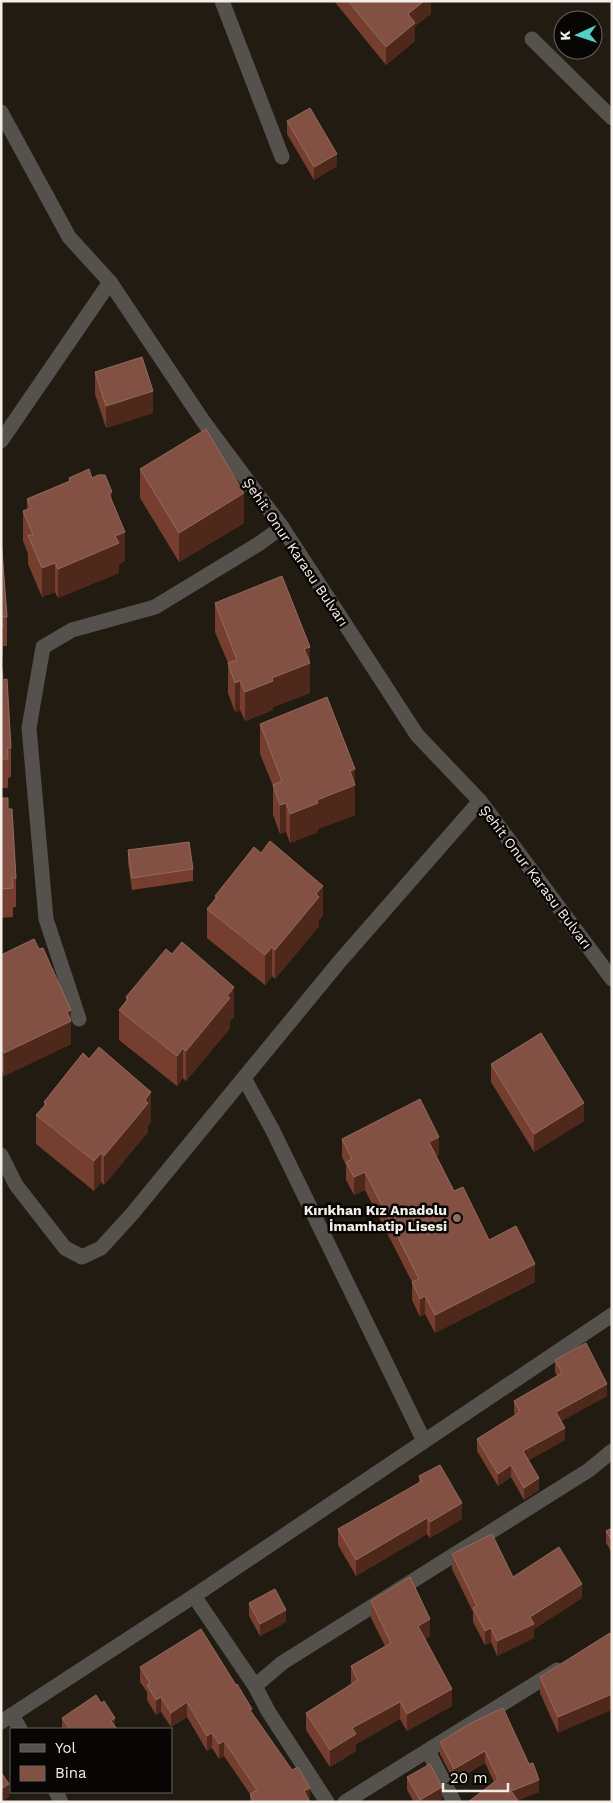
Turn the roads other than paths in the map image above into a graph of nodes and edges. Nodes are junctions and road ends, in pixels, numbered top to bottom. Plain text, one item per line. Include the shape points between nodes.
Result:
1 (222, 1) edge
2 (532, 39) dead end
3 (1, 112) edge
4 (612, 118) edge
5 (282, 157) dead end
6 (110, 282) junction
7 (1, 441) edge
8 (282, 527) junction
9 (480, 801) junction
10 (612, 979) edge
11 (79, 1019) dead end
12 (244, 1078) junction
13 (1, 1156) edge
14 (612, 1315) edge
15 (424, 1441) junction
16 (612, 1451) edge
17 (194, 1596) junction
18 (570, 1663) edge
19 (254, 1686) junction
20 (7, 1719) edge
21 (19, 1728) edge
22 (428, 1751) junction
23 (327, 1802) edge
24 (345, 1802) edge
25 (454, 1802) edge

1 - 5 street
2 - 4 street
3 - 6 street, Şehit Onur Karasu Bulvarı via 69,238
6 - 7 street
6 - 8 street, Şehit Onur Karasu Bulvarı via 203,422
8 - 9 street, Şehit Onur Karasu Bulvarı via 417,735
8 - 11 street via 155,608 72,630 42,647 29,728 46,920
9 - 10 street, Şehit Onur Karasu Bulvarı
9 - 12 street via 340,961
12 - 13 street via 132,1214 101,1248 82,1257 65,1248 16,1184
12 - 15 street
14 - 15 street
15 - 17 street
16 - 19 street via 589,1470 282,1663
17 - 19 street
17 - 20 street
18 - 22 street
19 - 23 street
20 - 21 street
22 - 24 street
22 - 25 street

